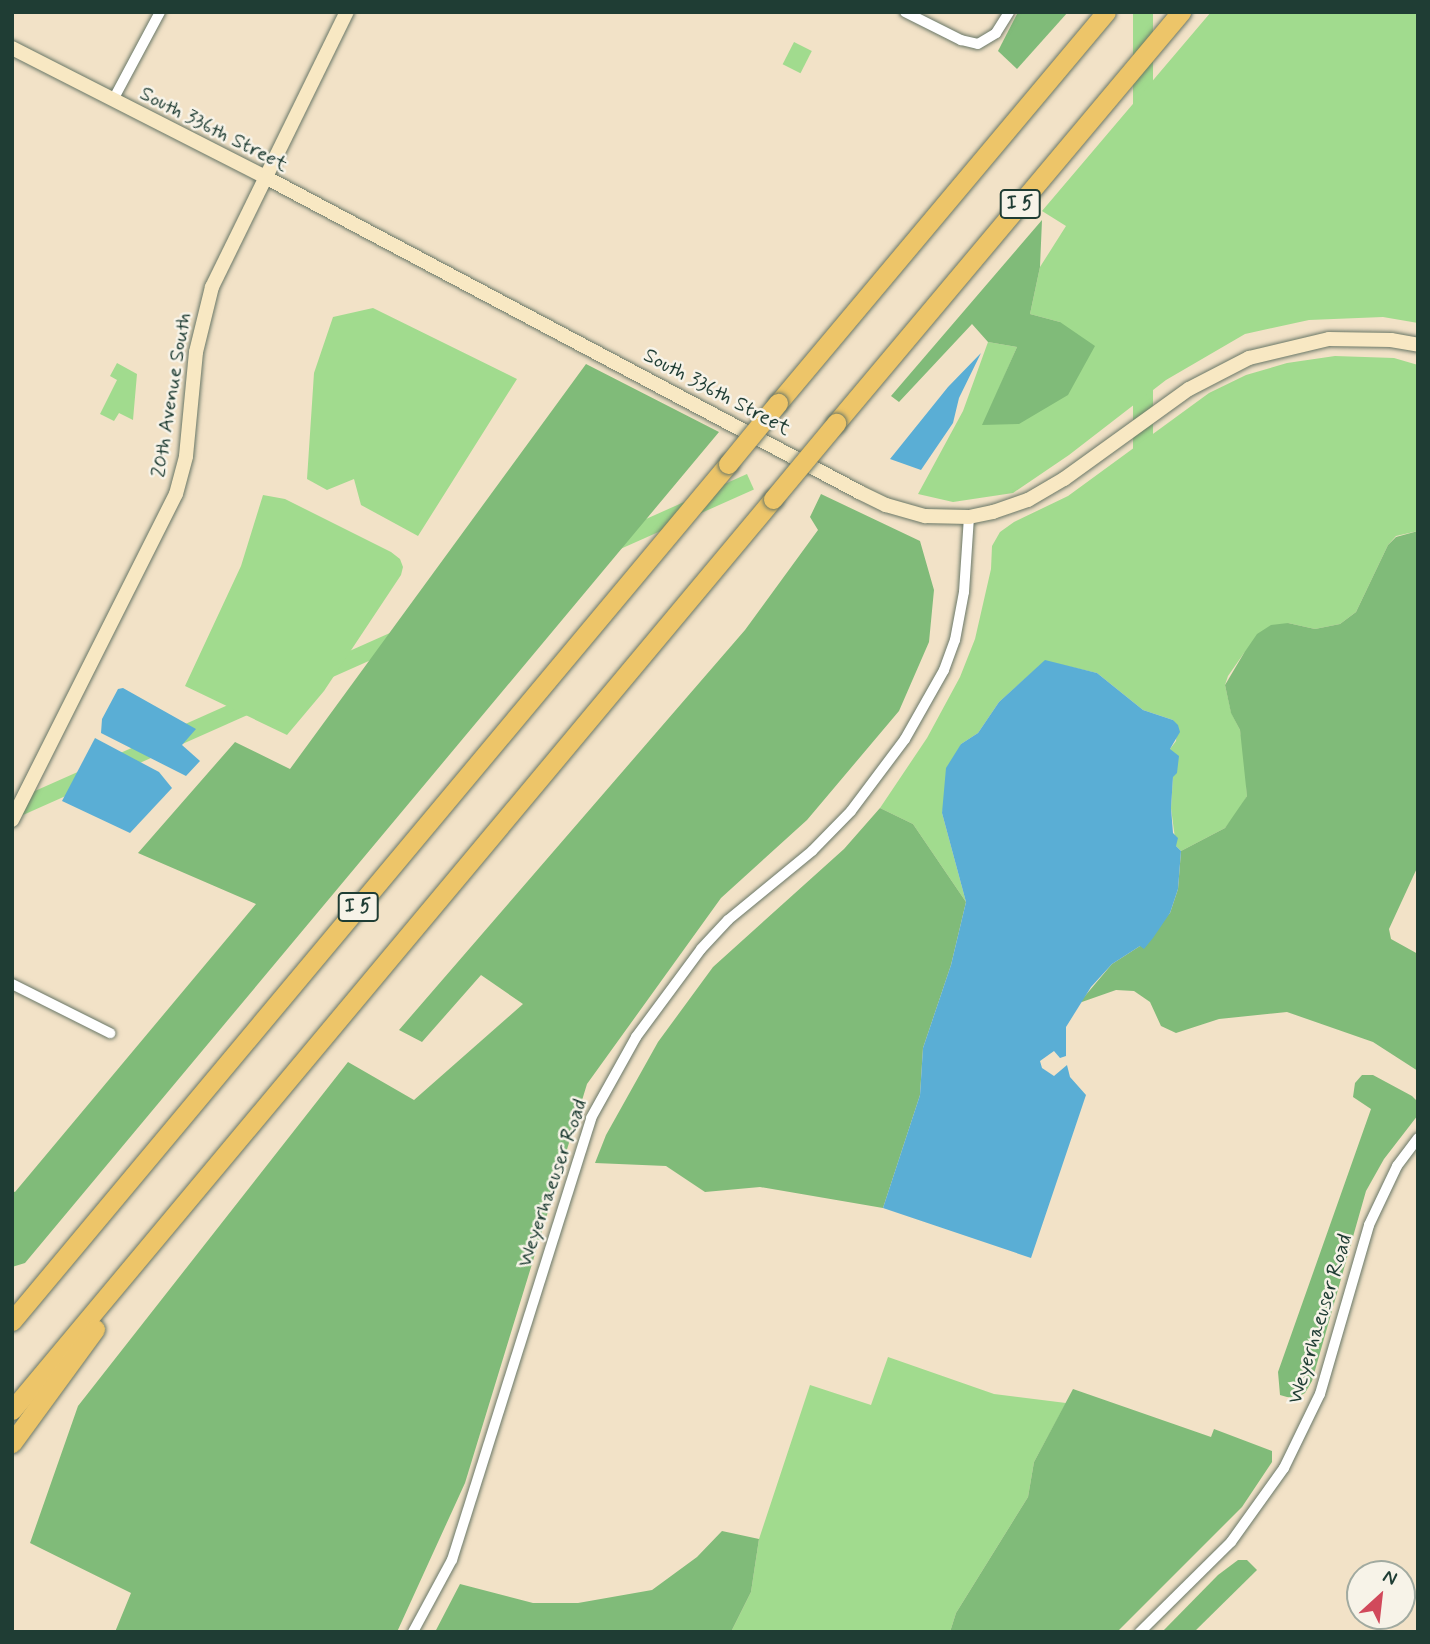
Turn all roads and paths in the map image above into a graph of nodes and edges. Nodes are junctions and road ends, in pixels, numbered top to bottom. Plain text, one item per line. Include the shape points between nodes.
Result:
1 (160, 12) edge
2 (346, 12) edge
3 (905, 12) edge
4 (1009, 12) edge
5 (1106, 12) edge
6 (1181, 12) edge
7 (12, 48) edge
8 (113, 100) junction
9 (267, 178) junction
10 (1418, 345) edge
11 (969, 517) junction
12 (12, 820) edge
13 (12, 984) edge
14 (110, 1033) dead end
15 (1418, 1138) edge
16 (199, 1187) junction
17 (12, 1321) edge
18 (12, 1410) edge
19 (12, 1443) edge
20 (412, 1632) edge
21 (1140, 1632) edge

1 - 8 street
2 - 9 main road, 20th Avenue South
3 - 4 street via 972,44 985,43
5 - 17 highway, I 5, bridge
6 - 16 highway, I 5, bridge
7 - 8 main road, South 336th Street
8 - 9 main road, South 336th Street
9 - 11 main road, South 336th Street via 859,492 925,516
9 - 12 main road, 20th Avenue South via 208,298 196,352 186,456 176,494
10 - 11 main road, South 336th Street via 1329,339 1249,358 1179,395 1042,493 993,513
11 - 20 street, Weyerhaeuser Road via 964,592 955,640 905,739 851,811 701,949 636,1037 591,1118 452,1560
13 - 14 street
15 - 21 street, Weyerhaeuser Road via 1397,1166 1374,1213 1320,1394 1284,1468 1231,1542
16 - 18 highway, I 5
16 - 19 highway

